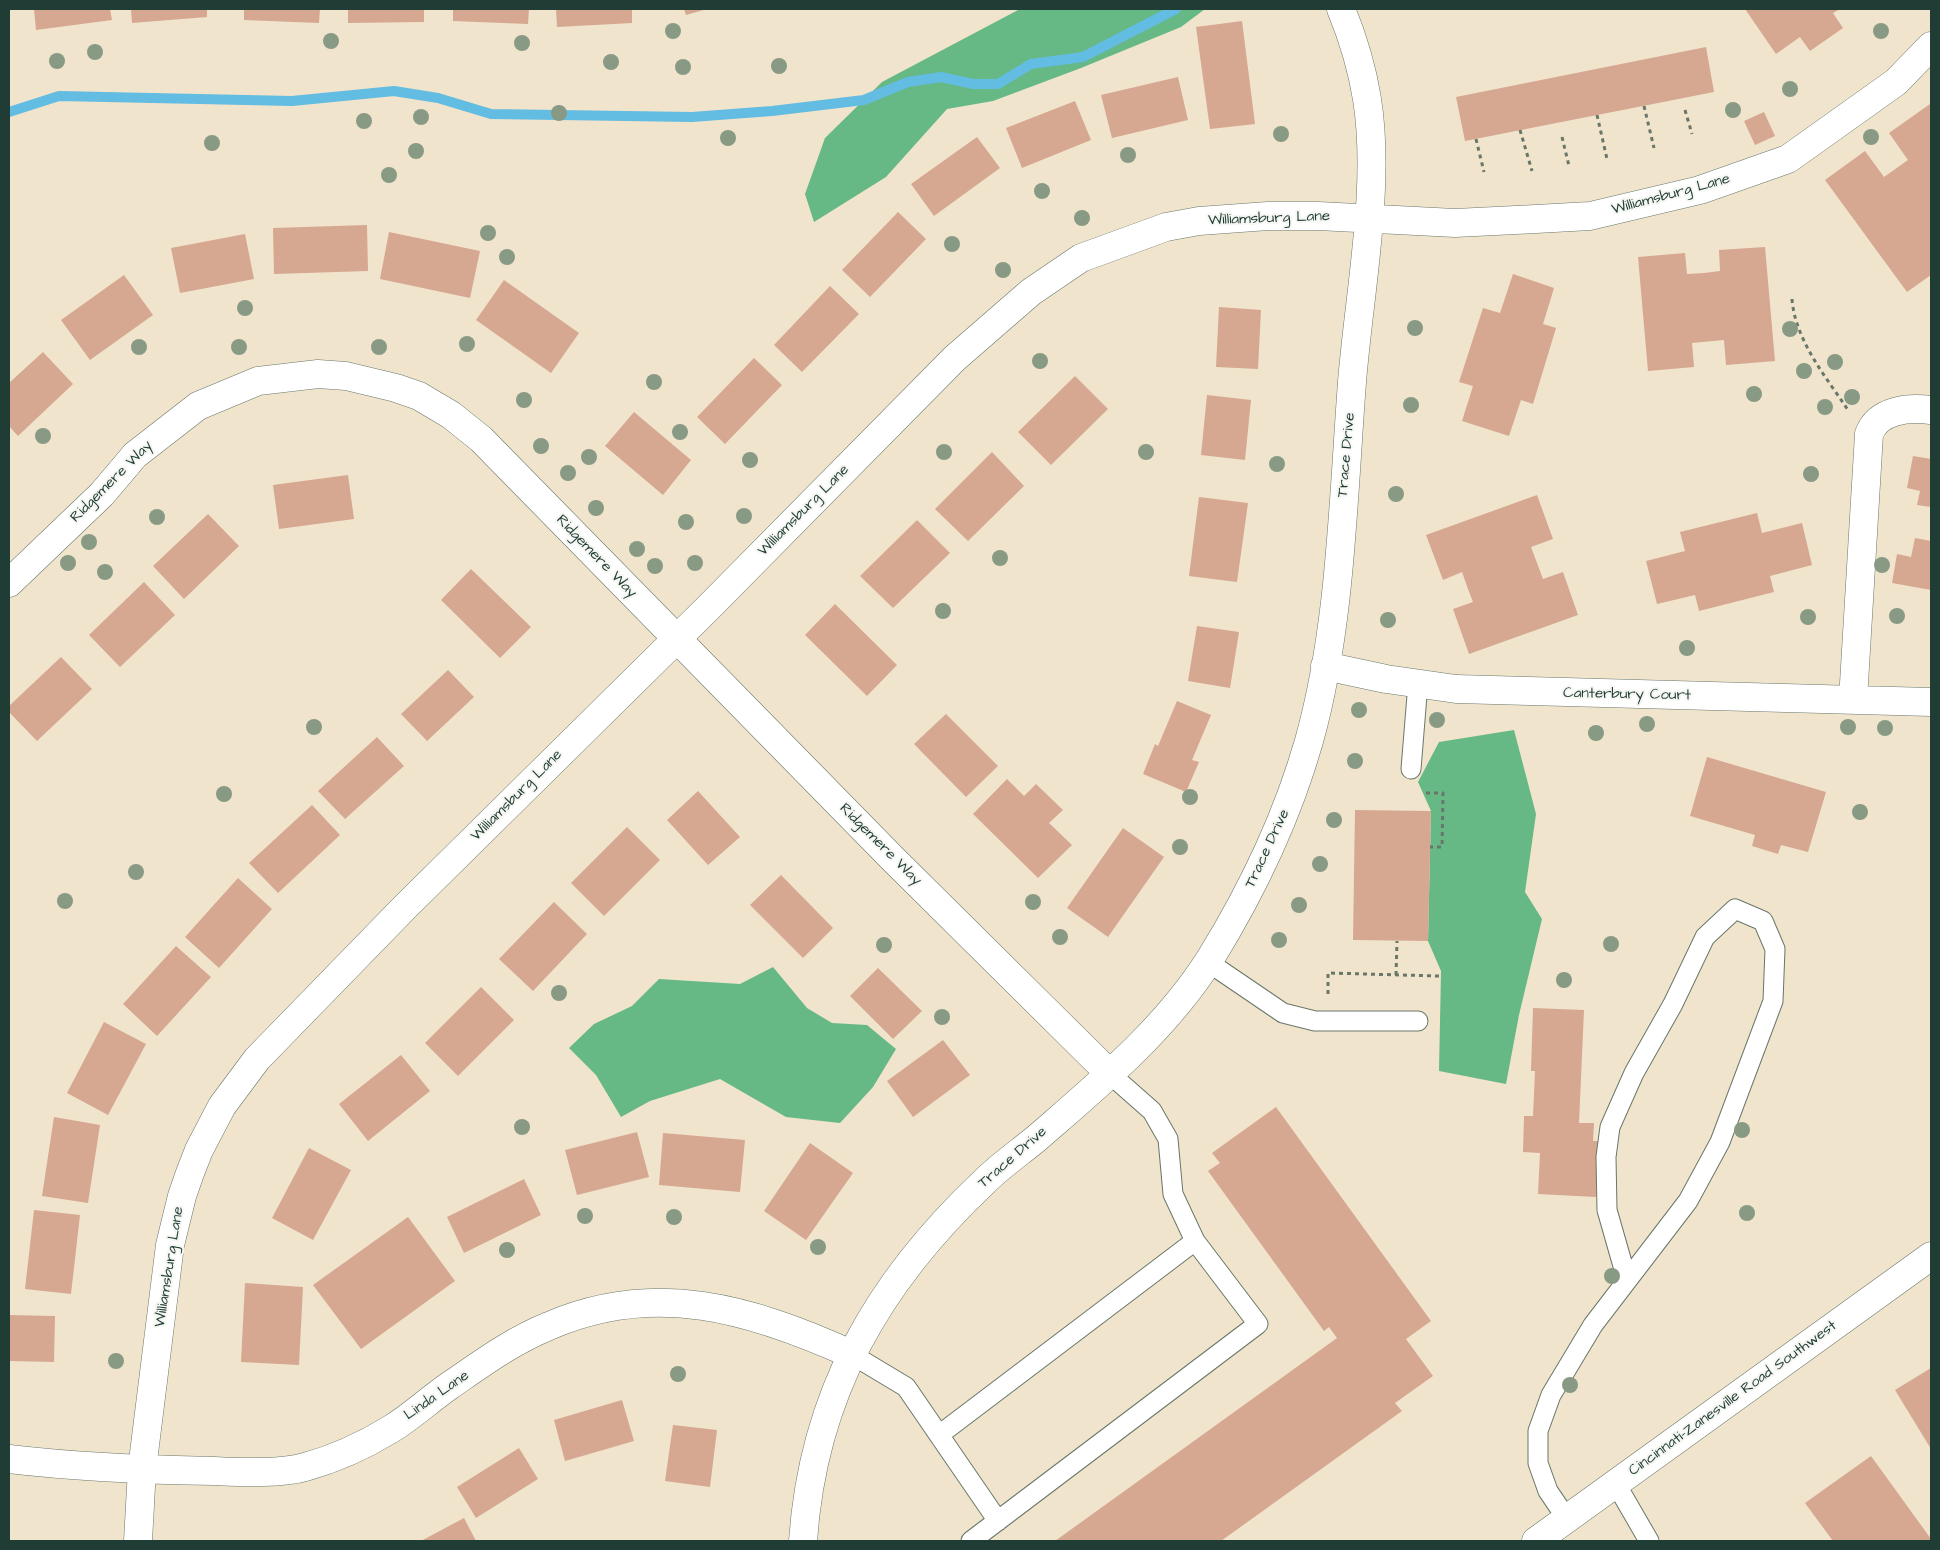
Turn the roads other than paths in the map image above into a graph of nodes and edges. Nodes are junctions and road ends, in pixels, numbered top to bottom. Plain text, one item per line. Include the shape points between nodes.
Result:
1 (1341, 9) edge
2 (1931, 46) edge
3 (1368, 219) junction
4 (1931, 410) edge
5 (9, 583) edge
6 (675, 639) junction
7 (1325, 666) junction
8 (1418, 683) junction
9 (1853, 700) junction
10 (1931, 702) edge
11 (1412, 769) road end
12 (1208, 962) junction
13 (1418, 1021) dead end
14 (1110, 1074) junction
15 (1195, 1241) junction
16 (1931, 1256) edge
17 (1627, 1280) junction
18 (851, 1354) junction
19 (939, 1435) junction
20 (9, 1459) edge
21 (142, 1469) junction
22 (1616, 1484) junction
23 (1567, 1519) junction
24 (998, 1521) junction
25 (138, 1541) edge
26 (803, 1541) edge
27 (971, 1541) edge
28 (1536, 1541) edge
29 (1649, 1541) edge

1 - 3 street, Trace Drive via 1357,51 1368,100 1372,147
2 - 3 street, Williamsburg Lane via 1896,82 1788,159 1700,190 1590,216 1455,223
3 - 6 street, Williamsburg Lane via 1318,216 1219,218 1166,227 1081,258 992,324
3 - 7 street, Trace Drive via 1337,578
4 - 9 street via 1898,411 1880,418 1869,434
5 - 6 street, Ridgemere Way via 102,494 135,455 198,406 258,381 318,374 346,376 419,396 451,415 482,440
6 - 14 street, Ridgemere Way
6 - 21 street, Williamsburg Lane via 325,988 257,1059 222,1106 193,1165 171,1241
7 - 8 street, Canterbury Court
7 - 12 street, Trace Drive via 1310,737 1290,801 1259,871
8 - 9 street, Canterbury Court via 1456,689 1538,693
8 - 11 lane
9 - 10 street, Canterbury Court
12 - 13 lane via 1283,1013 1315,1021
12 - 14 street, Trace Drive via 1146,1039
14 - 15 lane via 1152,1111 1168,1140 1173,1194
14 - 18 street, Trace Drive via 984,1182 926,1244 904,1269 866,1324
15 - 19 lane
15 - 24 lane via 1258,1324
16 - 22 street, Cincinnati-Zanesville Road Southwest
17 - 17 lane via 1688,1201 1720,1142 1773,1001 1775,949 1763,921 1735,909 1705,937 1610,1126 1606,1157 1607,1210
17 - 23 lane via 1593,1325 1550,1395 1538,1432 1538,1463 1548,1490
18 - 19 lane via 906,1387
18 - 21 street, Linda Lane via 767,1319 701,1304 639,1303 597,1308 550,1325 506,1347 392,1429 351,1450 303,1468 251,1472
18 - 26 street, Trace Drive via 826,1415 811,1477
19 - 24 lane
20 - 21 street, Linda Lane
21 - 25 street, Williamsburg Lane
22 - 23 street, Cincinnati-Zanesville Road Southwest
22 - 29 lane
23 - 28 street, Cincinnati-Zanesville Road Southwest
24 - 27 lane

